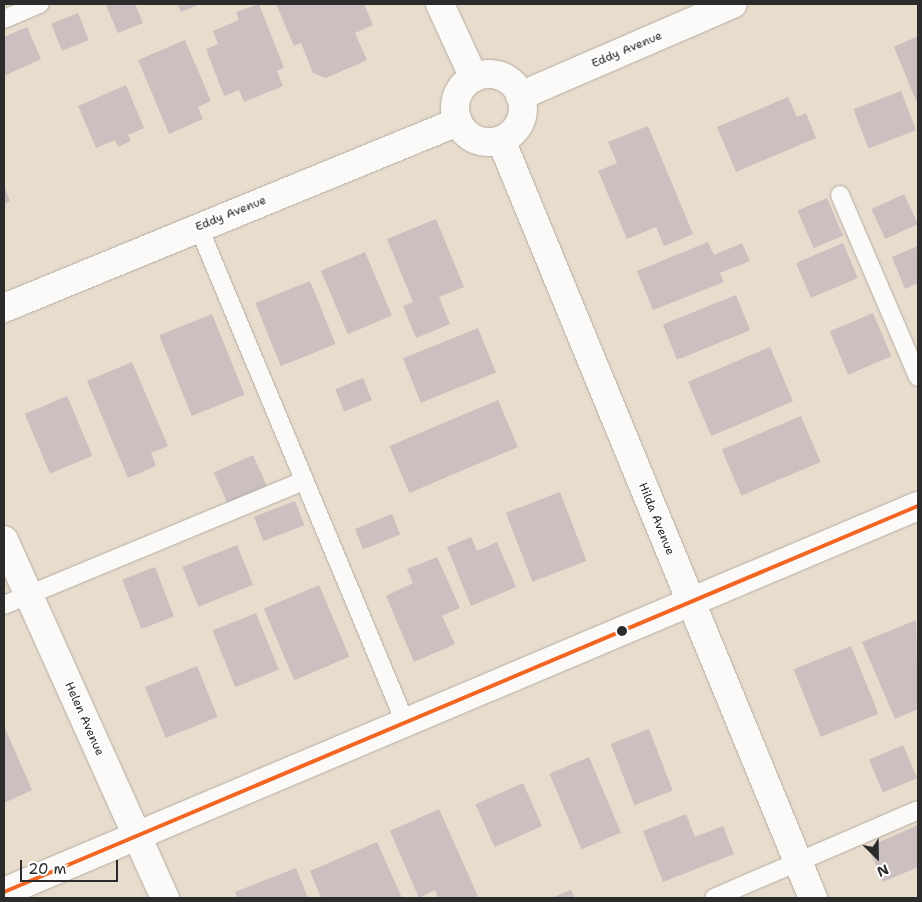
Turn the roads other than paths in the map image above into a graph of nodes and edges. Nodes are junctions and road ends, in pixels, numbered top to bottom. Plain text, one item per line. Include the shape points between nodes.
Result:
1 (40, 4) edge
2 (440, 4) edge
3 (733, 4) edge
4 (4, 19) edge
5 (474, 78) junction
6 (520, 96) junction
7 (458, 122) junction
8 (501, 140) junction
9 (840, 195) dead end
10 (199, 228) junction
11 (4, 308) edge
12 (918, 377) edge
13 (304, 481) junction
14 (918, 506) edge
15 (4, 540) edge
16 (28, 595) junction
17 (691, 602) junction
18 (4, 605) edge
19 (405, 722) junction
20 (918, 810) edge
21 (138, 836) junction
22 (798, 862) junction
23 (4, 892) edge
24 (165, 898) edge
25 (714, 898) edge
26 (813, 898) edge

1 - 4 lane
2 - 5 main road
3 - 6 main road, Eddy Avenue
5 - 6 main road via 494,75 505,78
5 - 7 main road via 457,96
6 - 8 main road via 522,118 516,128
7 - 8 main road via 468,135 478,140
7 - 10 main road, Eddy Avenue
8 - 17 main road, Hilda Avenue
9 - 12 lane
10 - 11 main road, Eddy Avenue
10 - 13 lane
13 - 16 lane
13 - 19 lane
14 - 17 main road
15 - 16 main road, Helen Avenue
16 - 18 lane
16 - 21 main road, Helen Avenue
17 - 19 main road
17 - 22 main road, Hilda Avenue
19 - 21 main road
20 - 22 lane
21 - 23 main road
21 - 24 main road, Helen Avenue
22 - 25 lane
22 - 26 main road, Hilda Avenue

